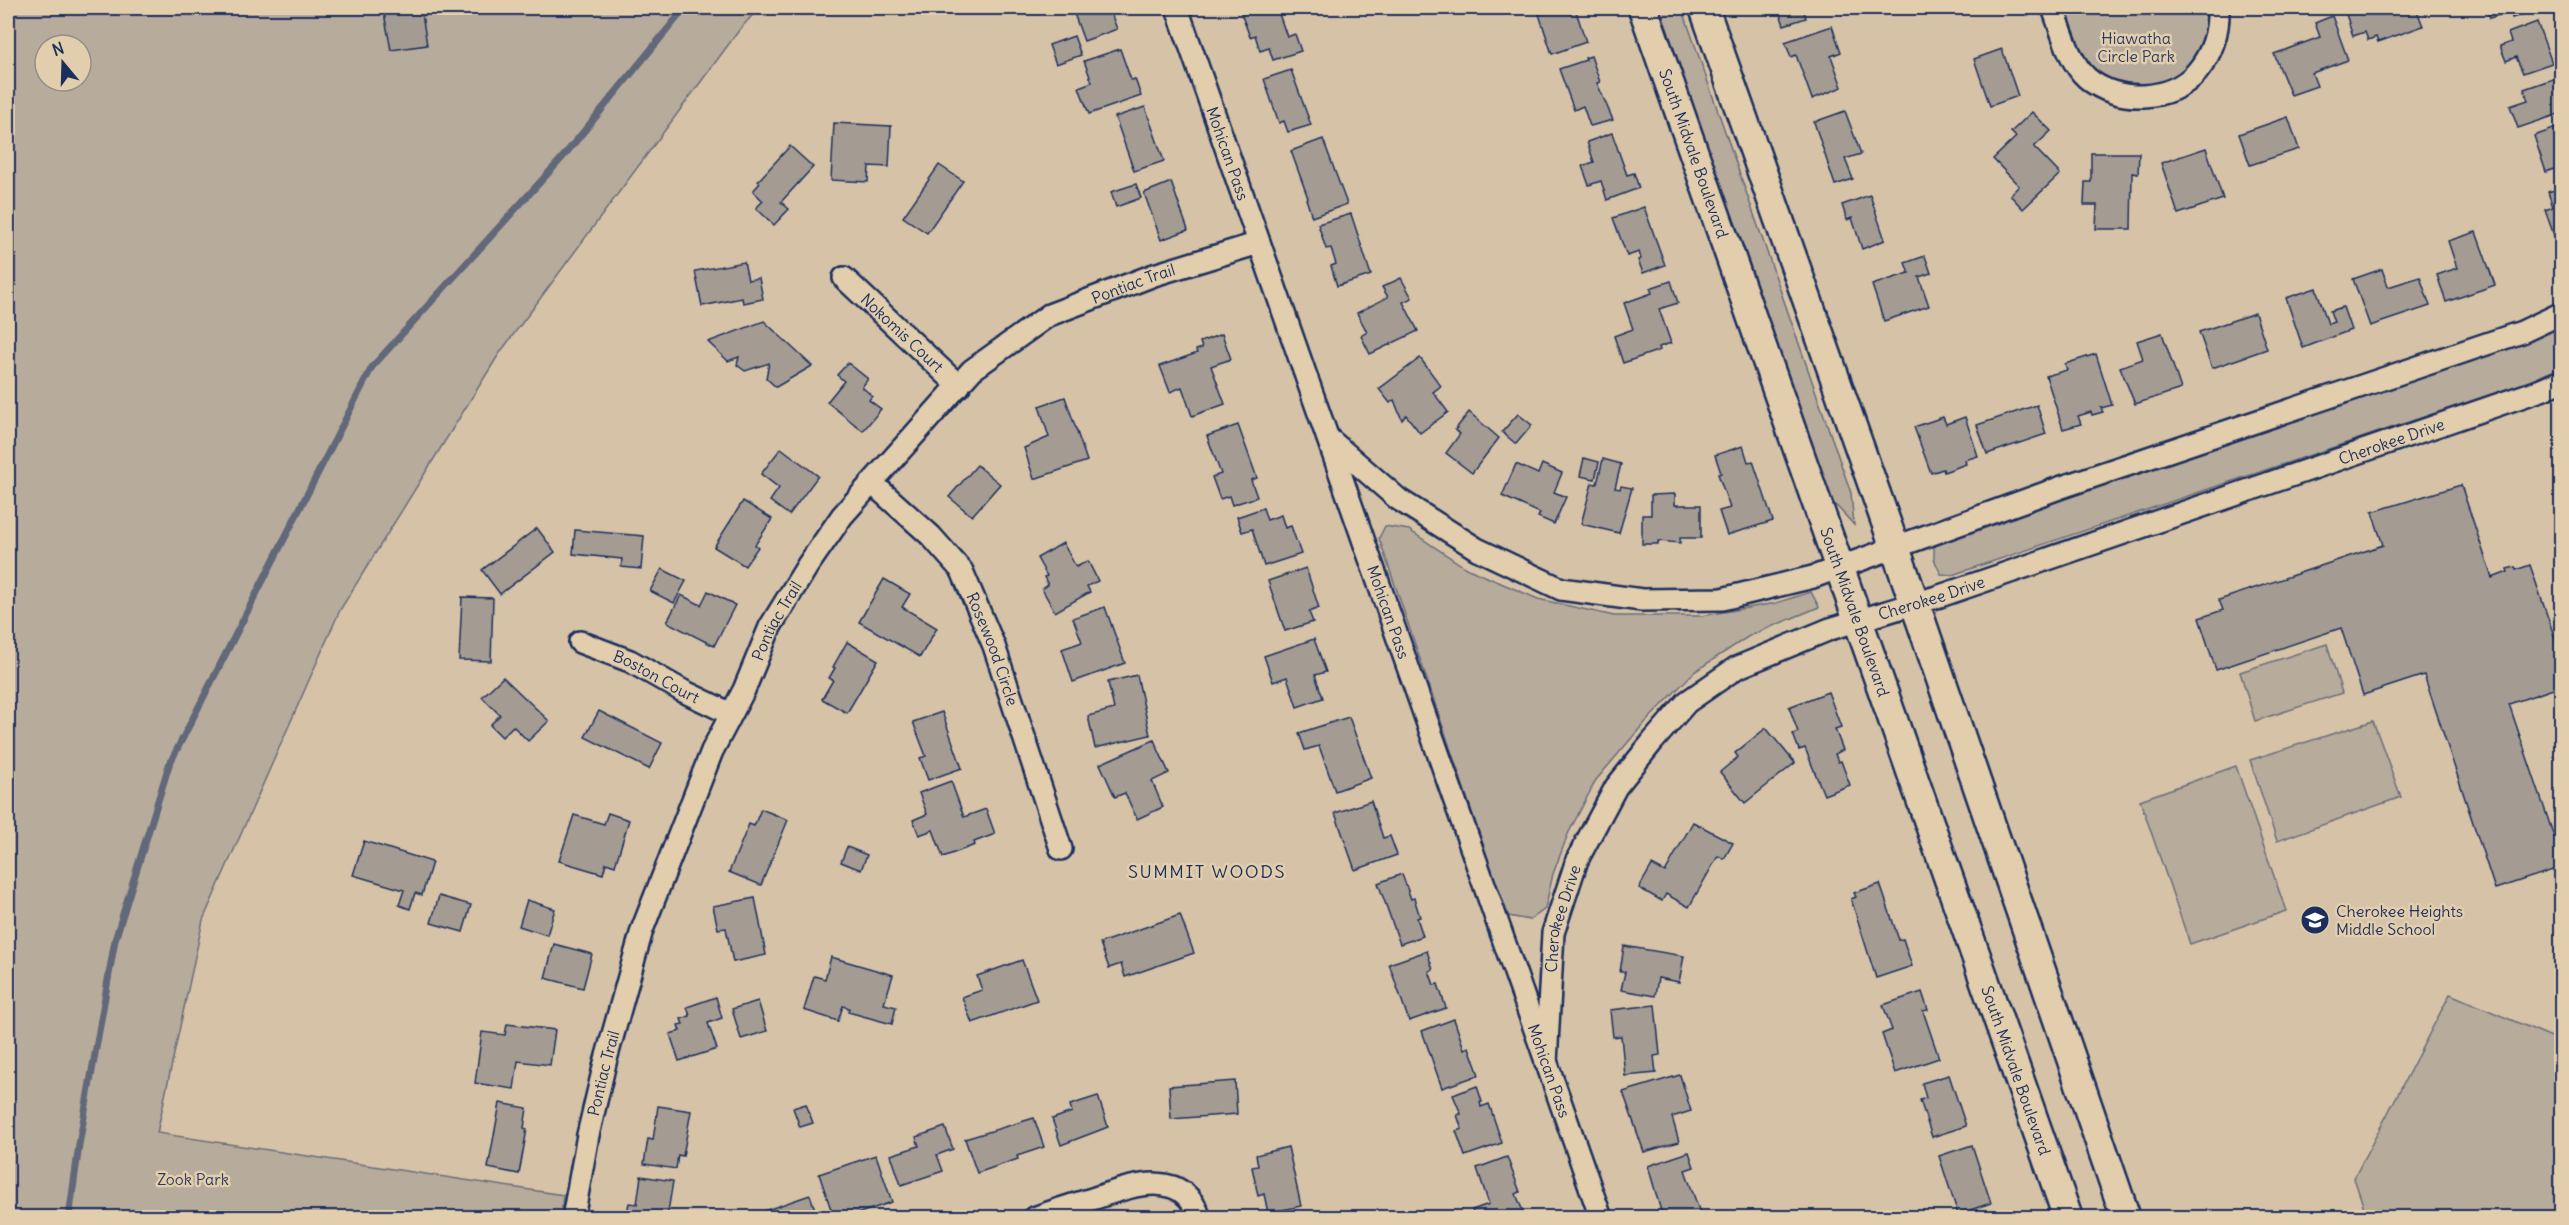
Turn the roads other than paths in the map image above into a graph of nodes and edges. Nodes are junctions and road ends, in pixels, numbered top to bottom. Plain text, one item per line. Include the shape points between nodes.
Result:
1 (1177, 8) edge
2 (1643, 8) edge
3 (1704, 8) edge
4 (2053, 8) edge
5 (2218, 8) edge
6 (1259, 243) junction
7 (844, 278) dead end
8 (2562, 313) edge
9 (2562, 381) edge
10 (959, 386) junction
11 (1328, 438) junction
12 (872, 483) junction
13 (1895, 547) junction
14 (1840, 567) junction
15 (1915, 603) junction
16 (1859, 620) junction
17 (580, 642) dead end
18 (731, 714) junction
19 (1061, 849) dead end
20 (1546, 1063) junction
21 (573, 1218) edge
22 (1034, 1218) edge
23 (1200, 1218) edge
24 (1600, 1218) edge
25 (2068, 1218) edge
26 (2126, 1218) edge

1 - 6 street, Mohican Pass
2 - 14 main road, South Midvale Boulevard
3 - 13 main road
4 - 5 street via 2085,77 2118,95 2139,97 2159,93 2195,74 2207,57 2217,30
6 - 10 street, Pontiac Trail via 1154,275 1048,315 972,370
6 - 11 street, Mohican Pass
7 - 10 street, Nokomis Court
8 - 13 street via 2522,332
9 - 15 street, Cherokee Drive
10 - 12 street, Pontiac Trail
11 - 14 street via 1408,505 1477,549 1562,589 1642,600 1722,599
11 - 20 street, Mohican Pass
12 - 18 street, Pontiac Trail via 842,516 776,618
12 - 19 street, Rosewood Circle via 931,536 962,571 994,646
13 - 14 street
13 - 15 main road
14 - 16 main road, South Midvale Boulevard
15 - 16 street, Cherokee Drive
15 - 26 main road
16 - 20 street, Cherokee Drive via 1736,668 1687,702 1616,787 1576,860 1553,933
16 - 25 main road, South Midvale Boulevard
17 - 18 street, Boston Court via 630,662
18 - 21 street, Pontiac Trail via 712,751 642,930 588,1135
20 - 24 street, Mohican Pass
22 - 23 street via 1129,1187 1157,1184 1173,1187 1187,1196

